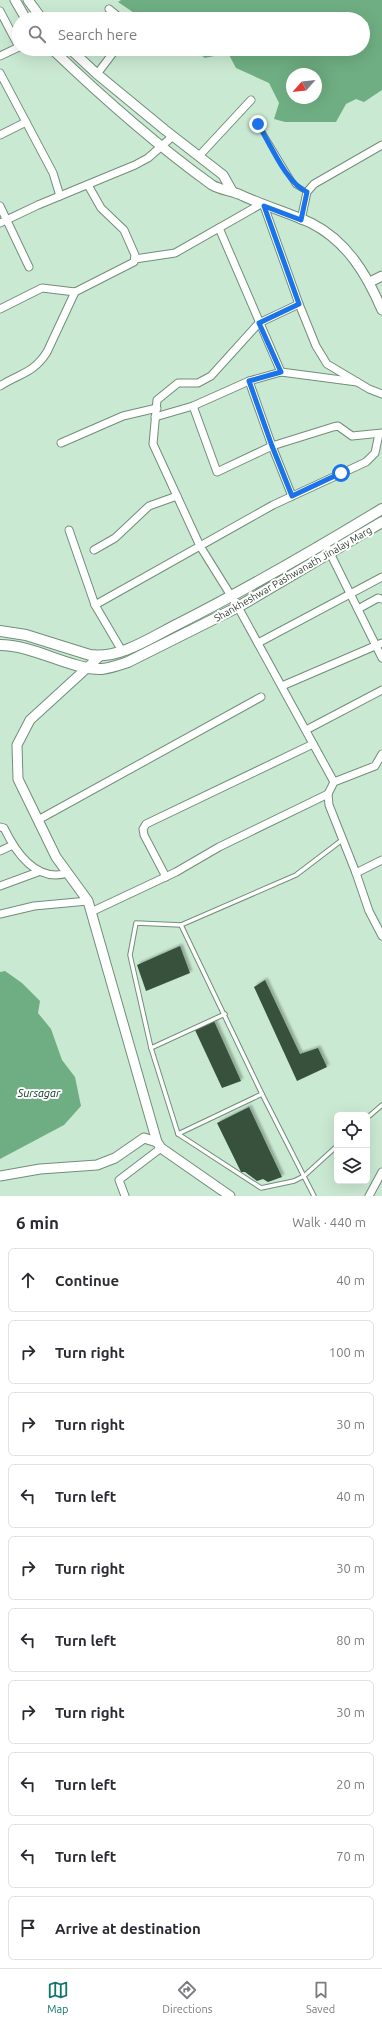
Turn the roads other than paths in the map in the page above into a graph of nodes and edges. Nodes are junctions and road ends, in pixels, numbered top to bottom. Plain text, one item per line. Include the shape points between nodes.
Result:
1 (15, 0) edge
2 (28, 0) edge
3 (109, 9) dead end
4 (0, 11) edge
5 (22, 12) edge
6 (37, 12) edge
7 (113, 12) edge
8 (12, 34) edge
9 (12, 50) edge
10 (0, 56) edge
11 (59, 56) edge
12 (78, 56) edge
13 (111, 56) edge
14 (0, 73) edge
15 (97, 74) junction
16 (251, 100) dead end
17 (26, 122) junction
18 (258, 124) dead end
19 (0, 135) edge
20 (173, 136) junction
21 (382, 145) edge
22 (163, 146) junction
23 (199, 156) junction
24 (88, 184) junction
25 (232, 191) junction
26 (307, 192) junction
27 (60, 196) junction
28 (262, 205) junction
29 (0, 206) edge
30 (301, 220) junction
31 (3, 222) edge
32 (219, 228) junction
33 (135, 259) junction
34 (29, 267) dead end
35 (382, 276) edge
36 (370, 282) junction
37 (75, 292) junction
38 (299, 304) junction
39 (0, 309) edge
40 (382, 310) edge
41 (259, 323) junction
42 (281, 372) junction
43 (249, 381) junction
44 (359, 383) junction
45 (0, 386) edge
46 (382, 394) edge
47 (193, 406) junction
48 (157, 408) junction
49 (156, 417) junction
50 (380, 434) edge
51 (61, 442) dead end
52 (272, 446) junction
53 (177, 496) junction
54 (292, 496) junction
55 (382, 509) edge
56 (382, 522) edge
57 (69, 530) dead end
58 (325, 544) junction
59 (200, 546) junction
60 (94, 550) dead end
61 (330, 553) junction
62 (382, 577) edge
63 (351, 594) junction
64 (232, 597) junction
65 (382, 599) edge
66 (94, 605) junction
67 (238, 607) junction
68 (358, 609) junction
69 (0, 631) edge
70 (258, 643) junction
71 (0, 645) edge
72 (379, 645) edge
73 (122, 651) junction
74 (100, 656) junction
75 (382, 658) edge
76 (88, 668) junction
77 (282, 686) junction
78 (382, 690) edge
79 (261, 698) dead end
80 (306, 730) junction
81 (314, 744) junction
82 (382, 754) edge
83 (334, 782) junction
84 (328, 794) junction
85 (38, 820) junction
86 (0, 827) edge
87 (342, 840) junction
88 (13, 845) junction
89 (0, 850) edge
90 (382, 860) edge
91 (38, 872) junction
92 (68, 873) junction
93 (356, 873) junction
94 (166, 877) junction
95 (0, 886) edge
96 (88, 901) junction
97 (92, 912) junction
98 (0, 914) edge
99 (181, 925) junction
100 (382, 936) edge
101 (225, 1014) junction
102 (151, 1048) junction
103 (262, 1094) junction
104 (382, 1105) edge
105 (370, 1115) edge
106 (178, 1134) junction
107 (159, 1145) junction
108 (335, 1148) edge
109 (382, 1172) edge
110 (0, 1176) edge
111 (304, 1176) junction
112 (125, 1196) edge
113 (230, 1196) edge
114 (314, 1196) edge
115 (369, 1196) edge

1 - 5 street
2 - 6 street
3 - 7 street
4 - 8 street
9 - 10 street
11 - 22 street via 102,97
12 - 15 street
13 - 15 street
14 - 17 street
15 - 20 street
16 - 23 street
17 - 19 street
17 - 27 street via 53,173
18 - 26 lane via 290,178 300,189
20 - 22 street
20 - 23 street
21 - 26 street via 322,178
22 - 24 street via 135,165
22 - 25 street via 214,186
23 - 25 street via 224,174
24 - 27 street
24 - 33 street via 101,208 124,230
25 - 28 street
26 - 30 street
27 - 31 street
28 - 30 street
28 - 32 street
28 - 38 street
29 - 31 street
30 - 36 street via 311,223 336,239 354,258
31 - 34 street
32 - 33 street via 175,253
32 - 41 street
33 - 37 street
35 - 36 street
36 - 40 street
37 - 39 street via 42,288
37 - 45 street via 42,361 34,369
38 - 41 street
38 - 44 street via 316,346 327,364
41 - 42 street
41 - 48 street via 211,376 198,383 178,383 157,400
42 - 43 street
42 - 44 street
43 - 47 street
43 - 52 street
44 - 46 street
47 - 49 street
47 - 52 street via 217,472
48 - 49 street
48 - 51 street via 123,416
49 - 53 street via 153,444
50 - 52 street via 352,436 338,426
50 - 54 street via 371,459
52 - 54 street
53 - 59 street
53 - 60 street via 149,506 115,538
54 - 59 street
55 - 58 main road
56 - 61 main road, Shankheshwar Pashwanath Jinalay Marg
57 - 66 street
58 - 61 street
58 - 64 main road
59 - 64 street
59 - 66 street
61 - 63 street
61 - 67 main road, Shankheshwar Pashwanath Jinalay Marg
62 - 63 street
63 - 68 street
63 - 70 street
64 - 67 street
64 - 73 main road
65 - 68 street via 378,598
66 - 73 street
67 - 70 street
67 - 76 main road, Shankheshwar Pashwanath Jinalay Marg via 128,662 111,668
68 - 72 street
69 - 74 main road via 26,635
70 - 77 street
71 - 76 main road, Shankheshwar Pashwanath Jinalay Marg via 21,648
72 - 75 street
72 - 77 street
73 - 74 main road
74 - 76 street
76 - 85 street via 30,720 17,745 18,779
77 - 80 street
78 - 80 street
79 - 85 street
80 - 81 street
81 - 83 street
81 - 94 street via 146,824 143,829 144,835
82 - 83 street via 375,766
83 - 84 street
84 - 87 street via 329,805
84 - 94 street via 219,847
85 - 92 street via 56,856
86 - 88 street via 4,828
87 - 93 street
87 - 99 lane via 296,875
88 - 89 street
88 - 91 street via 18,854
90 - 93 street
91 - 92 street via 61,875
91 - 95 street
92 - 96 street
93 - 100 street via 369,911
94 - 97 street
96 - 97 street
96 - 98 street via 34,906
97 - 107 street
99 - 101 lane
99 - 102 lane via 136,923 130,955
101 - 102 lane
101 - 103 lane
102 - 106 lane
103 - 106 lane
103 - 111 lane
104 - 105 lane
106 - 111 lane via 260,1188 294,1181
107 - 110 street via 144,1138 115,1158 97,1165 40,1169
107 - 112 street via 119,1180
107 - 113 street
108 - 111 lane
109 - 115 street
111 - 114 lane

